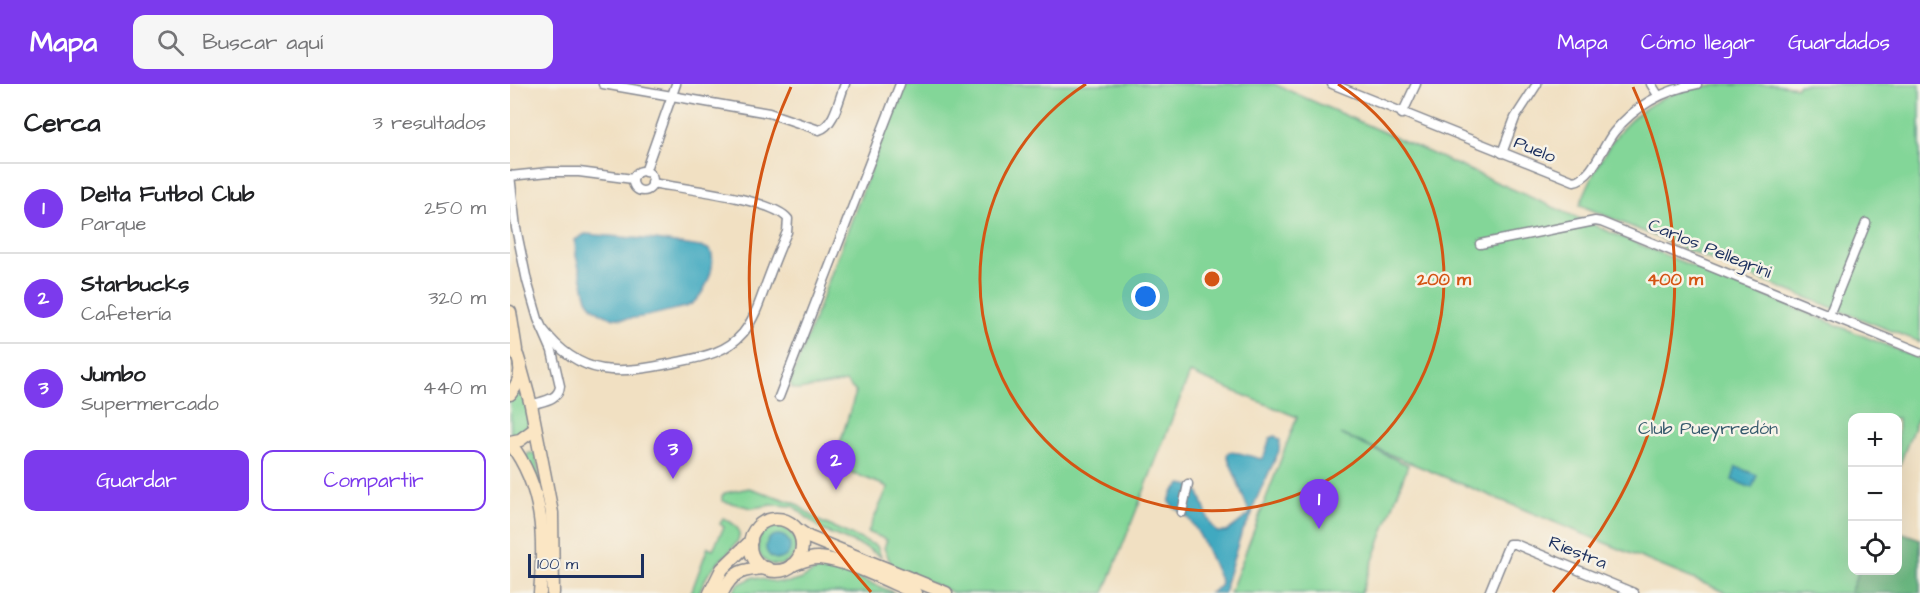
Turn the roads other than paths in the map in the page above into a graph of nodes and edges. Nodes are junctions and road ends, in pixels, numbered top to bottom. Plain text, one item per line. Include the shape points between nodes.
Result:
1 (603, 84) edge
2 (676, 84) edge
3 (845, 84) edge
4 (900, 84) edge
5 (1332, 84) edge
6 (1416, 84) edge
7 (1651, 84) edge
8 (1697, 84) edge
9 (1536, 85) edge
10 (1658, 95) junction
11 (671, 96) junction
12 (1402, 114) junction
13 (1502, 153) junction
14 (645, 172) junction
15 (510, 175) edge
16 (633, 179) junction
17 (652, 183) junction
18 (1866, 223) dead end
19 (1480, 244) dead end
20 (510, 312) edge
21 (1829, 315) junction
22 (542, 328) junction
23 (513, 348) edge
24 (1920, 352) edge
25 (578, 360) junction
26 (520, 365) junction
27 (558, 375) junction
28 (510, 394) edge
29 (779, 397) dead end
30 (531, 405) junction
31 (535, 429) junction
32 (510, 443) edge
33 (1188, 484) dead end
34 (1182, 512) dead end
35 (798, 530) junction
36 (751, 541) junction
37 (791, 566) junction
38 (767, 568) junction
39 (540, 593) edge
40 (553, 593) edge
41 (710, 593) edge
42 (722, 593) edge
43 (916, 593) edge
44 (946, 593) edge
45 (1489, 593) edge
46 (1634, 593) edge

1 - 11 street
2 - 11 street
3 - 11 street via 830,122 819,130 769,113
4 - 29 street
5 - 12 street, Puelo
6 - 12 street
7 - 10 street
8 - 10 street, Puelo
9 - 13 street via 1515,118
10 - 13 street, Puelo via 1625,120 1580,180 1567,180
11 - 14 street
12 - 13 street, Puelo
14 - 16 street via 639,172
14 - 17 street via 652,177
15 - 16 street via 579,172
15 - 22 street via 527,281
16 - 17 street via 639,190 648,189
17 - 25 street via 738,198 786,215 787,232 755,314 734,342 703,357 628,371 603,369
18 - 21 street
19 - 21 street, Carlos Pellegrini via 1601,222
20 - 23 main road
21 - 24 street, Carlos Pellegrini
22 - 25 street via 560,350
22 - 27 street
23 - 26 main road
25 - 27 street via 564,363
26 - 28 main road via 518,382
26 - 30 main road
27 - 30 street via 561,390 557,396
30 - 31 main road
31 - 32 main road
31 - 40 main road via 552,513
32 - 39 main road via 538,498
33 - 34 street
35 - 36 main road via 785,520 770,520 757,528
35 - 37 main road via 801,553
35 - 44 main road
36 - 38 main road via 753,556
36 - 41 main road via 722,569
37 - 38 main road
37 - 43 main road via 820,558
38 - 42 main road via 742,571 727,582
45 - 46 street, Riestra via 1509,544

